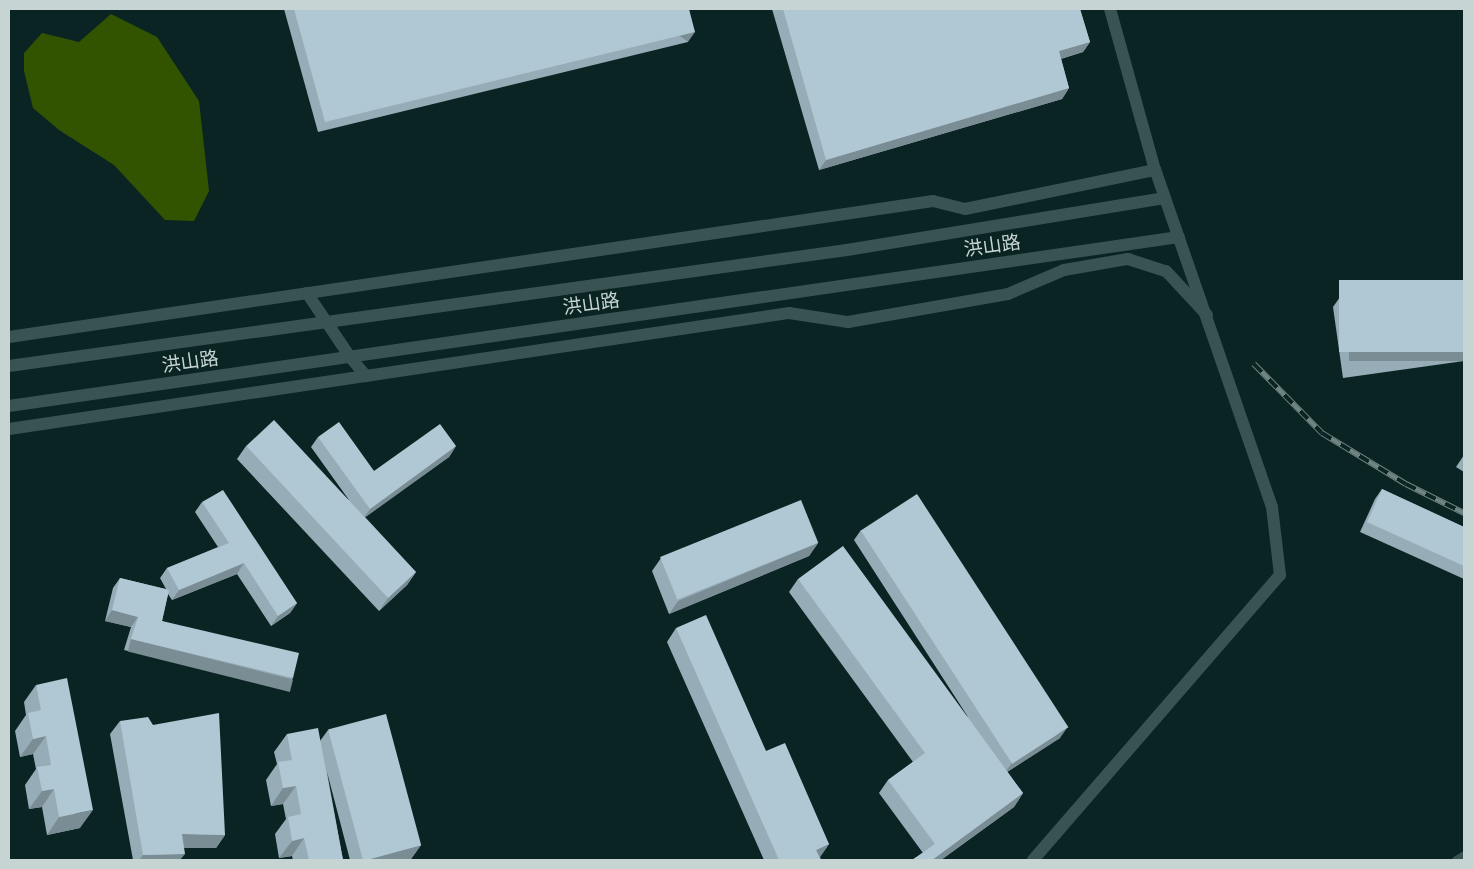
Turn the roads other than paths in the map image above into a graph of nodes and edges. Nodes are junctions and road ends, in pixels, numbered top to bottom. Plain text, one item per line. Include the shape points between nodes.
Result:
1 (1110, 9) edge
2 (1155, 170) junction
3 (1165, 198) junction
4 (1179, 237) junction
5 (307, 293) junction
6 (1207, 314) junction
7 (327, 322) junction
8 (9, 337) edge
9 (350, 357) junction
10 (9, 366) edge
11 (366, 376) junction
12 (9, 406) edge
13 (9, 429) edge
14 (1464, 855) edge
15 (1033, 860) edge
16 (1456, 860) edge

1 - 2 street
2 - 3 street
2 - 5 street via 966,209 933,201
3 - 4 street
3 - 7 street, 洪山路 via 847,250
4 - 6 street
4 - 9 street, 洪山路
5 - 7 street
5 - 8 street
6 - 11 street via 1166,271 1128,260 1064,270 1008,294 848,322 789,313
6 - 15 street via 1272,507 1280,575
7 - 9 street
7 - 10 street, 洪山路
9 - 11 street
9 - 12 street, 洪山路
11 - 13 street
14 - 16 lane

